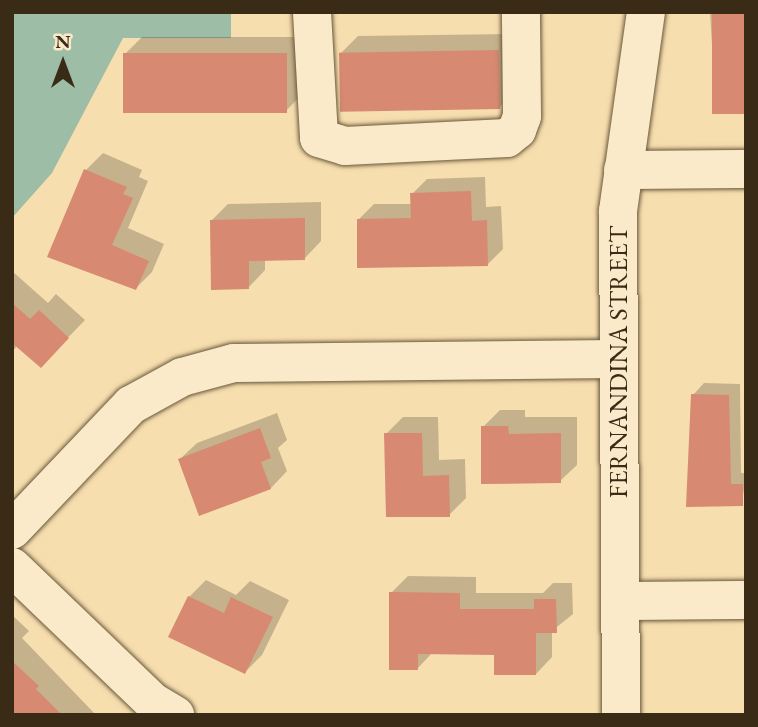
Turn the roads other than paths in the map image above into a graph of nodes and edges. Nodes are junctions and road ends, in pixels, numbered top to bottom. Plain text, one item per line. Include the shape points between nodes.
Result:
1 (312, 12) edge
2 (521, 12) edge
3 (646, 12) edge
4 (746, 169) edge
5 (623, 170) junction
6 (618, 359) junction
7 (12, 530) edge
8 (12, 567) edge
9 (746, 600) edge
10 (620, 601) junction
11 (175, 715) edge
12 (621, 715) edge

1 - 2 street via 319,138 345,146 507,138 517,130 522,116
3 - 5 street, FERNANDINA STREET via 645,45
4 - 5 street
5 - 6 street, FERNANDINA STREET via 618,211
6 - 7 street via 234,363 182,377 131,405
6 - 10 street, FERNANDINA STREET
8 - 11 street via 153,702
9 - 10 street
10 - 12 street, FERNANDINA STREET

